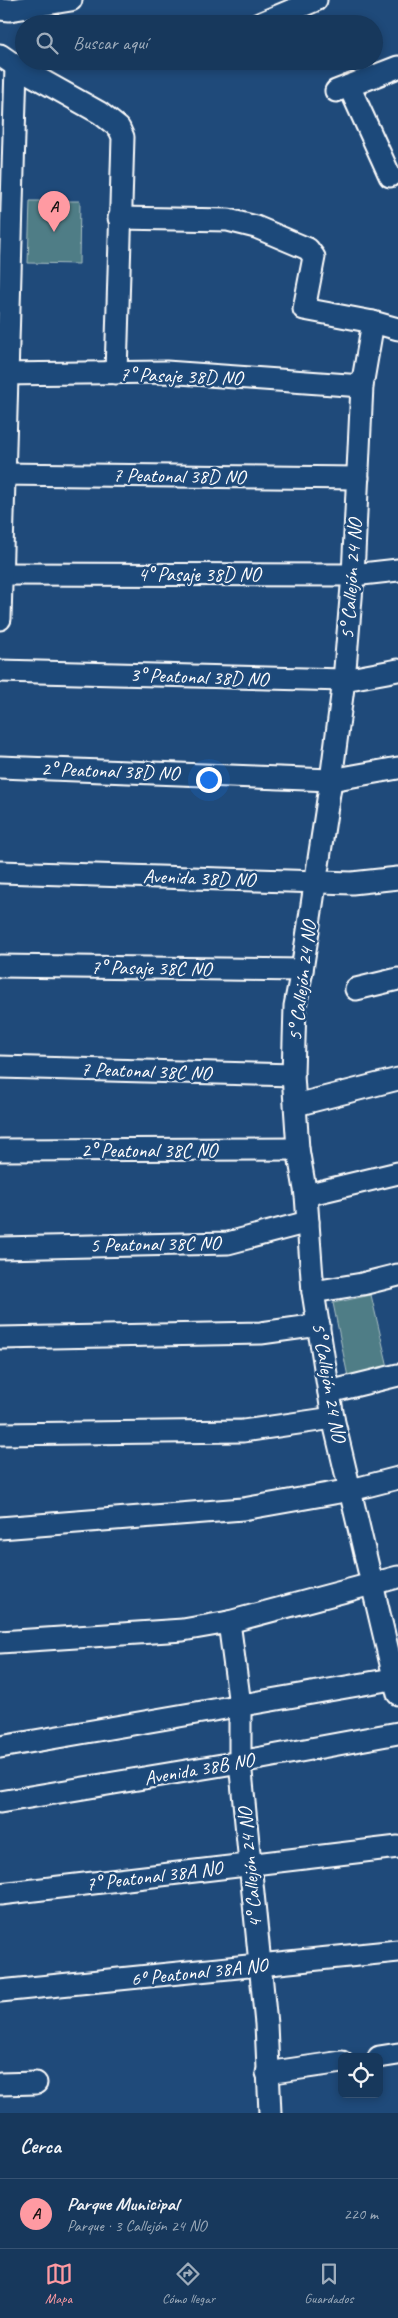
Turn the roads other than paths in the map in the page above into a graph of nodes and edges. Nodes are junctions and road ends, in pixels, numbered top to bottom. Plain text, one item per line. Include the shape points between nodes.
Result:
1 (71, 0) edge
2 (316, 0) edge
3 (0, 9) edge
4 (280, 15) edge
5 (398, 67) edge
6 (8, 73) edge
7 (7, 175) edge
8 (390, 176) dead end
9 (119, 218) junction
10 (5, 270) edge
11 (373, 322) junction
12 (398, 330) edge
13 (116, 373) junction
14 (4, 374) edge
15 (362, 386) junction
16 (2, 474) edge
17 (358, 478) junction
18 (398, 570) edge
19 (1, 574) edge
20 (352, 575) junction
21 (0, 619) edge
22 (398, 670) edge
23 (0, 671) edge
24 (344, 680) junction
25 (0, 767) edge
26 (398, 768) edge
27 (331, 780) junction
28 (0, 872) edge
29 (398, 878) edge
30 (315, 881) junction
31 (0, 966) edge
32 (302, 970) junction
33 (398, 980) edge
34 (356, 989) dead end
35 (0, 1066) edge
36 (292, 1075) junction
37 (398, 1079) edge
38 (296, 1105) junction
39 (298, 1149) junction
40 (0, 1150) edge
41 (398, 1173) edge
42 (306, 1195) junction
43 (308, 1222) junction
44 (0, 1248) edge
45 (398, 1275) edge
46 (314, 1292) junction
47 (319, 1325) junction
48 (0, 1338) edge
49 (398, 1375) edge
50 (329, 1392) junction
51 (333, 1418) junction
52 (0, 1434) edge
53 (398, 1478) edge
54 (351, 1490) junction
55 (0, 1528) edge
56 (398, 1576) edge
57 (372, 1583) junction
58 (230, 1622) junction
59 (0, 1642) edge
60 (396, 1683) edge
61 (240, 1705) junction
62 (398, 1733) edge
63 (0, 1746) edge
64 (240, 1762) junction
65 (0, 1802) edge
66 (398, 1847) edge
67 (249, 1864) junction
68 (0, 1894) edge
69 (398, 1952) edge
70 (259, 1966) junction
71 (0, 1991) edge
72 (398, 2054) edge
73 (383, 2056) edge
74 (338, 2063) edge
75 (267, 2074) junction
76 (36, 2083) dead end
77 (0, 2084) edge
78 (270, 2113) edge

1 - 3 street
2 - 4 street
5 - 8 street via 342,88
6 - 7 street
6 - 9 street via 100,113 119,128 123,137
7 - 10 street
9 - 11 street via 228,220 265,230 308,249 314,257 304,310
9 - 13 street
10 - 14 street
11 - 12 street
11 - 15 street, 5° Callejón 24 NO
13 - 14 street, 7° Pasaje 38D NO
13 - 15 street, 7° Pasaje 38D NO via 166,372
14 - 16 street
15 - 17 street, 5° Callejón 24 NO
16 - 17 street, 7 Peatonal 38D NO
16 - 19 street
17 - 20 street, 5° Callejón 24 NO
18 - 20 street, 4° Pasaje 38D NO
19 - 20 street, 4° Pasaje 38D NO
19 - 21 street
20 - 24 street, 5° Callejón 24 NO
22 - 24 street, 3° Peatonal 38D NO
23 - 24 street, 3° Peatonal 38D NO
24 - 27 street, 5° Callejón 24 NO
25 - 27 street, 2° Peatonal 38D NO
26 - 27 street, 2° Peatonal 38D NO
27 - 30 street, 5° Callejón 24 NO
28 - 30 street, Avenida 38D NO
29 - 30 street, Avenida 38D NO via 352,883
30 - 32 street, 5° Callejón 24 NO
31 - 32 street, 7° Pasaje 38C NO
32 - 36 street, 5° Callejón 24 NO via 295,1006
33 - 34 street
35 - 36 street, 7 Peatonal 38C NO
36 - 38 street, 5° Callejón 24 NO
37 - 38 street
38 - 39 street, 5° Callejón 24 NO
39 - 40 street, 2° Peatonal 38C NO
39 - 42 street, 5° Callejón 24 NO
41 - 42 street
42 - 43 street, 5° Callejón 24 NO
43 - 44 street, 5 Peatonal 38C NO via 228,1243
43 - 46 street, 5° Callejón 24 NO
45 - 46 street
46 - 47 street, 5° Callejón 24 NO
47 - 48 street via 262,1333
47 - 50 street, 5° Callejón 24 NO
49 - 50 street
50 - 51 street, 5° Callejón 24 NO
51 - 52 street via 243,1431
51 - 54 street, 5° Callejón 24 NO
53 - 54 street
54 - 55 street via 243,1509
54 - 57 street, 5° Callejón 24 NO
56 - 57 street
57 - 58 street
57 - 60 street, 5° Callejón 24 NO
58 - 59 street via 183,1630
58 - 61 street, 4° Callejón 24 NO
60 - 61 street
61 - 63 street
61 - 64 street, 4° Callejón 24 NO
62 - 64 street, Avenida 38B NO
64 - 65 street, Avenida 38B NO
64 - 67 street, 4° Callejón 24 NO
66 - 67 street, 7° Peatonal 38A NO
67 - 68 street, 7° Peatonal 38A NO
67 - 70 street, 4° Callejón 24 NO
69 - 70 street, 6º Peatonal 38A NO
70 - 71 street, 6º Peatonal 38A NO
70 - 75 street, 4° Callejón 24 NO via 266,2024
72 - 73 street
74 - 75 street
75 - 78 street, 4° Callejón 24 NO
76 - 77 street

